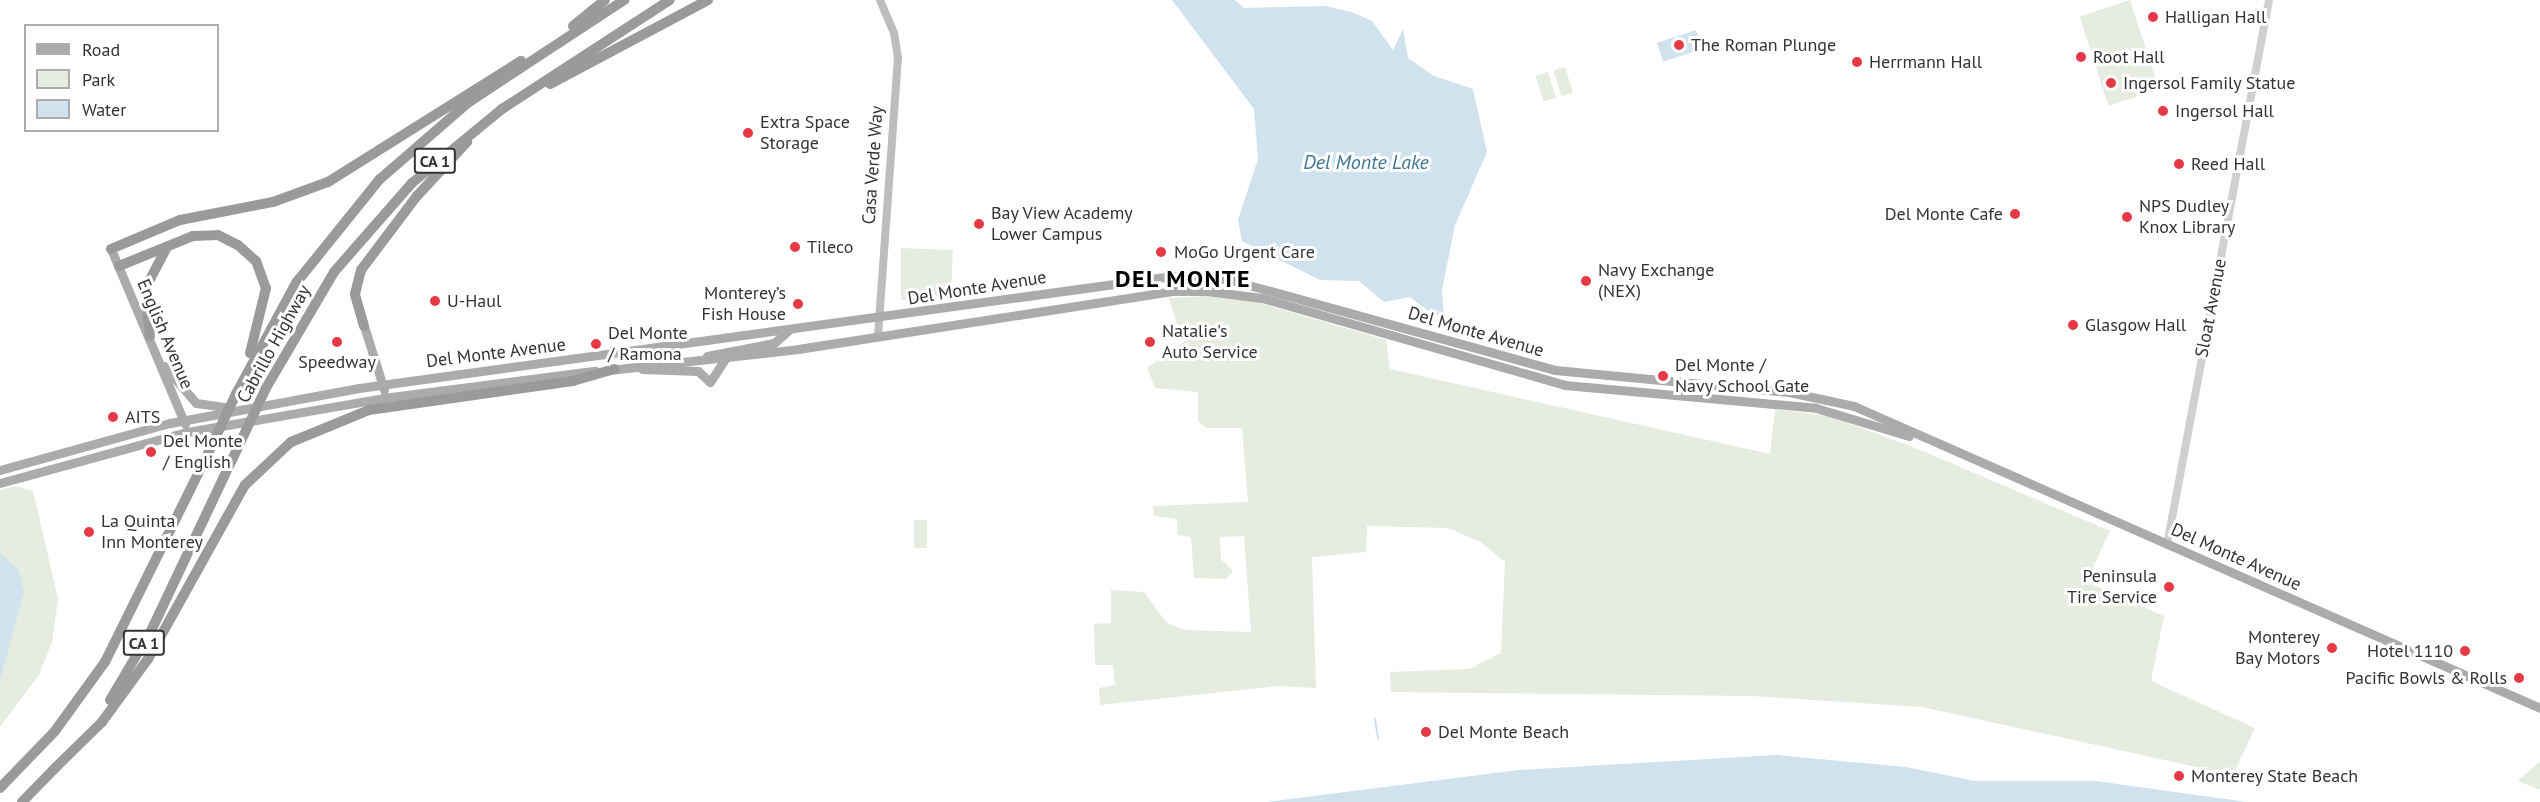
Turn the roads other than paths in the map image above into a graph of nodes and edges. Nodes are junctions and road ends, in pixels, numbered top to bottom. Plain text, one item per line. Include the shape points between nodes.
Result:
1 (605, 0) edge
2 (624, 0) edge
3 (670, 0) edge
4 (708, 0) edge
5 (880, 0) edge
6 (2269, 0) edge
7 (552, 46) junction
8 (538, 55) junction
9 (502, 109) junction
10 (488, 118) junction
11 (168, 246) junction
12 (111, 249) joint
13 (119, 267) junction
14 (880, 319) junction
15 (364, 326) joint
16 (789, 330) junction
17 (150, 336) junction
18 (878, 336) junction
19 (727, 357) junction
20 (700, 360) junction
21 (161, 363) junction
22 (634, 367) junction
23 (614, 369) junction
24 (384, 384) junction
25 (236, 394) junction
26 (383, 398) junction
27 (268, 403) junction
28 (184, 421) junction
29 (187, 432) junction
30 (1919, 438) junction
31 (0, 470) edge
32 (0, 483) edge
33 (2167, 545) junction
34 (2540, 708) edge
35 (53, 770) junction
36 (3, 785) edge
37 (22, 802) edge

1 - 7 highway
2 - 7 highway, Cabrillo Highway / CA 1
3 - 9 highway, Cabrillo Highway / CA 1
4 - 9 highway
5 - 14 main road, Casa Verde Way via 898,58
6 - 33 street, Sloat Avenue
7 - 8 highway, Cabrillo Highway / CA 1
8 - 12 highway via 477,84 328,182 273,202 180,220
8 - 25 highway, Cabrillo Highway / CA 1 via 442,122 357,204 287,298
9 - 10 highway, Cabrillo Highway / CA 1
10 - 15 highway via 421,190 361,270 355,294
10 - 35 highway, Cabrillo Highway / CA 1, bridge via 423,172 366,232 315,300 266,388 138,654 96,718
11 - 13 highway
11 - 17 highway via 145,289
11 - 25 highway via 193,236 218,235 250,253 261,270 264,308
12 - 13 main road, English Avenue
13 - 17 main road, English Avenue
14 - 16 main road, Del Monte Avenue
14 - 18 main road, Casa Verde Way
14 - 30 main road, Del Monte Avenue via 1172,276 1227,279 1555,370 1818,397 1875,413
15 - 24 main road
16 - 20 main road via 774,343 718,351
16 - 24 main road, Del Monte Avenue
17 - 21 main road, English Avenue
18 - 19 main road, Del Monte Avenue
18 - 30 main road, Del Monte Avenue via 1171,291 1217,292 1262,298 1565,386 1816,408
19 - 20 main road, Del Monte Avenue
19 - 22 main road via 710,382 698,371
20 - 22 main road, Del Monte Avenue
21 - 27 main road via 202,406
21 - 28 main road, English Avenue
22 - 23 main road, Del Monte Avenue
23 - 26 main road, Del Monte Avenue
23 - 35 highway via 350,415 303,434 266,462 227,509 148,659 102,722
24 - 26 main road
24 - 27 main road, Del Monte Avenue
25 - 36 highway, Cabrillo Highway / CA 1, bridge via 109,655 56,730
26 - 29 main road, Del Monte Avenue
27 - 28 main road, Del Monte Avenue
28 - 29 main road, English Avenue
28 - 31 main road, Del Monte Avenue
29 - 32 main road, Del Monte Avenue
30 - 33 main road, Del Monte Avenue
33 - 34 main road, Del Monte Avenue
35 - 37 highway, Cabrillo Highway / CA 1

